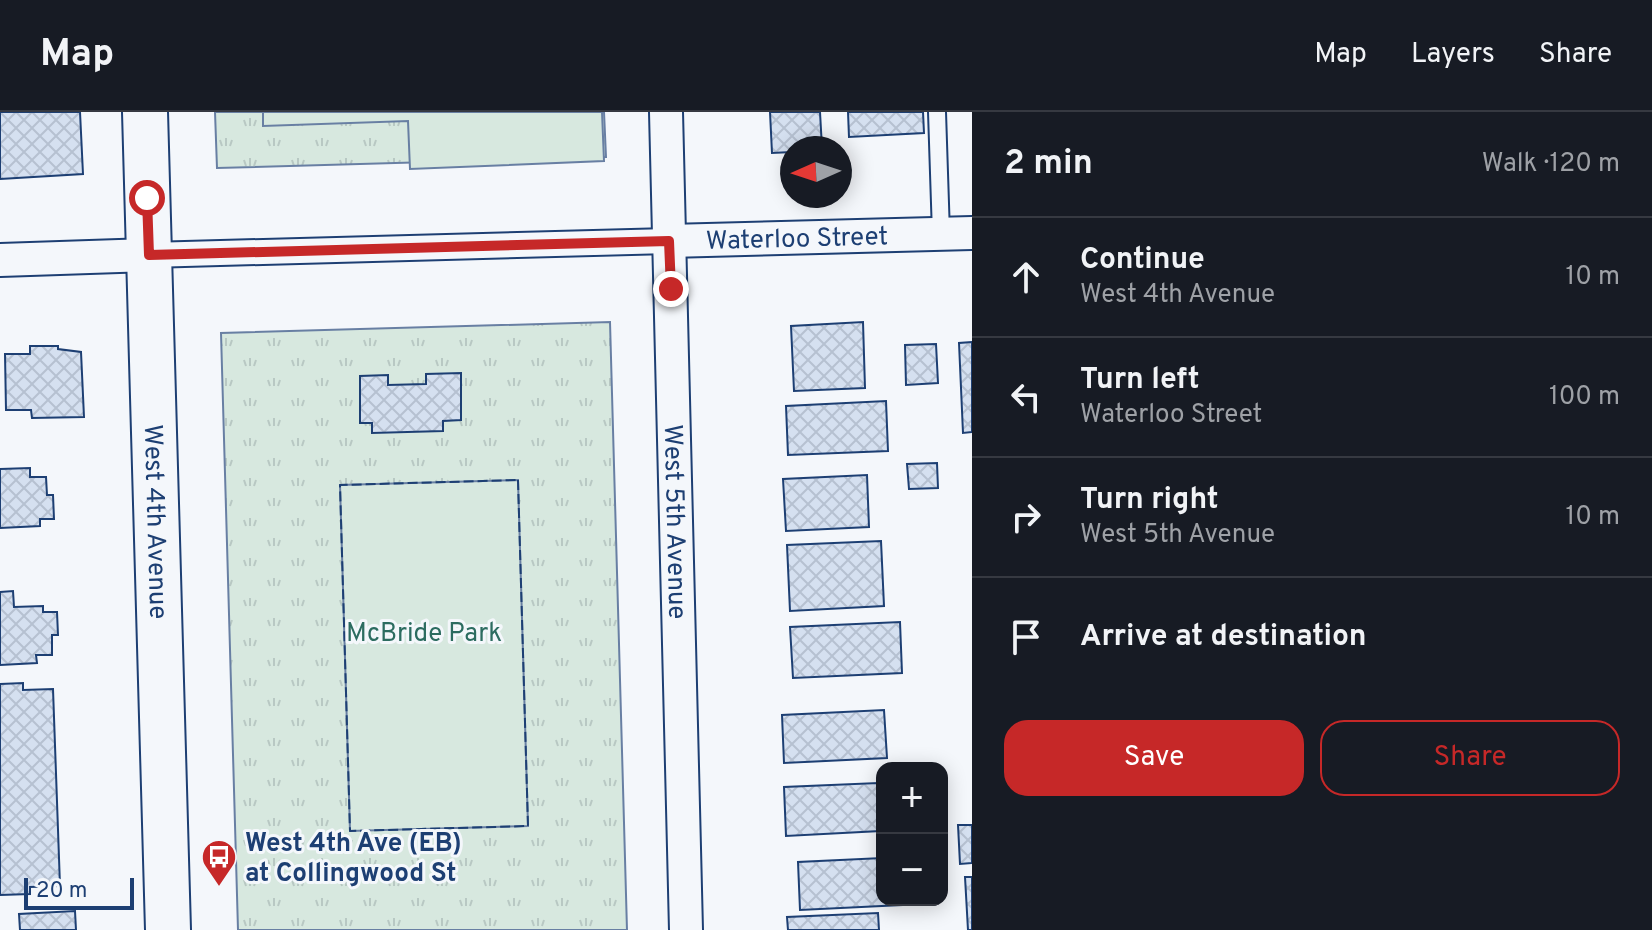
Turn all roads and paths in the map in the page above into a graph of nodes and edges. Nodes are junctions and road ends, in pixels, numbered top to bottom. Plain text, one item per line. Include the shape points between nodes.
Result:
1 (145, 112) edge
2 (666, 112) edge
3 (937, 112) edge
4 (956, 234) edge
5 (669, 241) junction
6 (149, 255) junction
7 (0, 260) edge
8 (168, 930) edge
9 (686, 930) edge

1 - 6 main road, West 4th Avenue
2 - 5 street, West 5th Avenue
3 - 4 lane
4 - 5 street, Waterloo Street
5 - 6 street, Waterloo Street
5 - 9 street, West 5th Avenue
6 - 7 street, Waterloo Street
6 - 8 main road, West 4th Avenue

